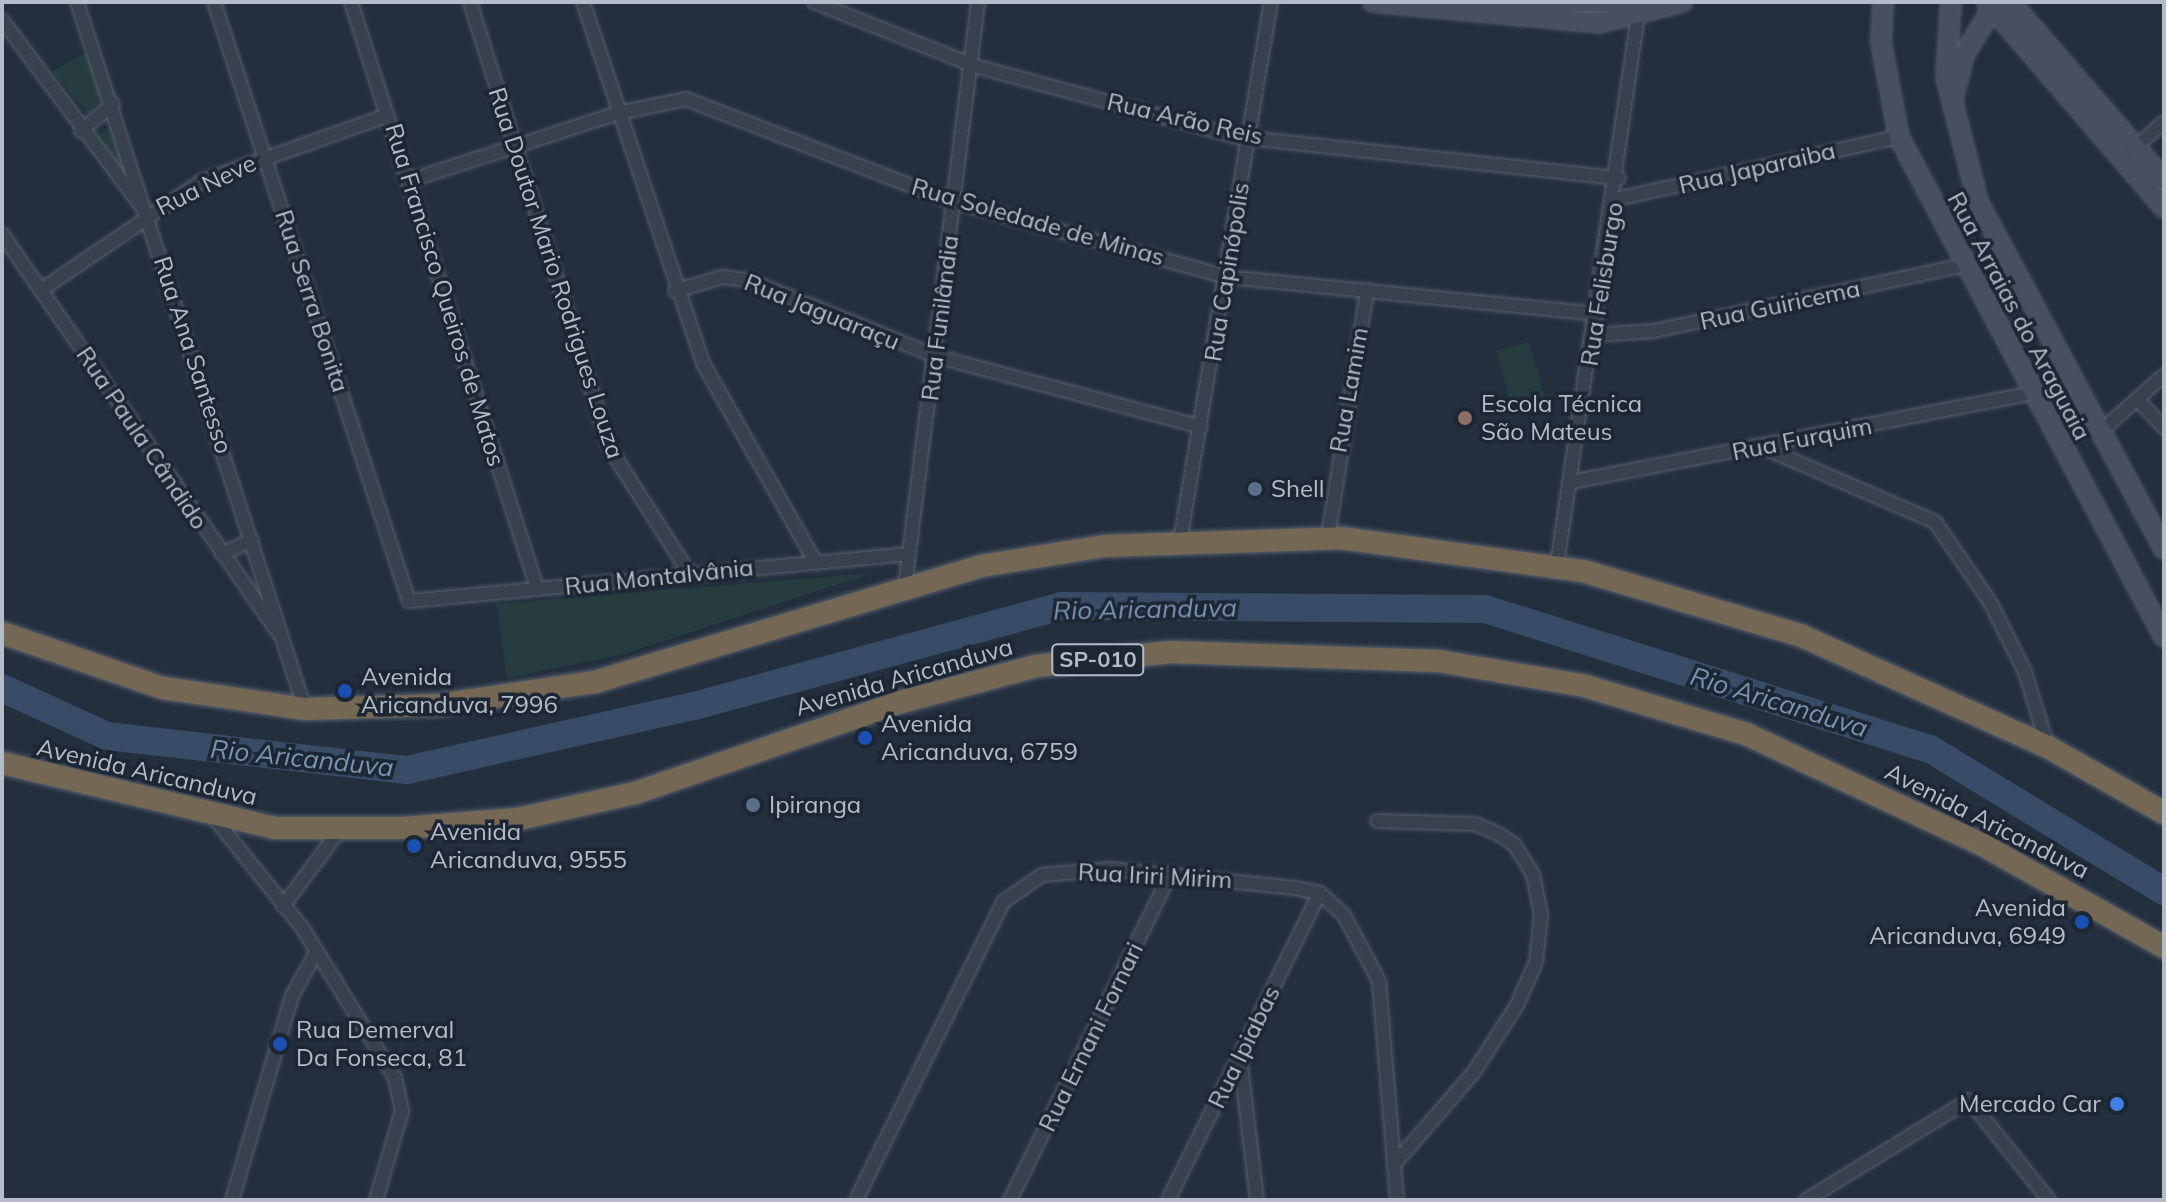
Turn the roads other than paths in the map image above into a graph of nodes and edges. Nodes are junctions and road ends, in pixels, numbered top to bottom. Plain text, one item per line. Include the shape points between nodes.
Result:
1 (77, 2) edge
2 (214, 2) edge
3 (351, 2) edge
4 (470, 2) edge
5 (583, 2) edge
6 (814, 2) edge
7 (978, 2) edge
8 (1271, 2) edge
9 (1373, 2) edge
10 (1499, 2) edge
11 (1628, 2) edge
12 (1682, 2) edge
13 (1951, 2) edge
14 (2010, 2) edge
15 (1991, 4) edge
16 (1881, 5) edge
17 (1640, 10) edge
18 (1587, 11) edge
19 (2, 20) edge
20 (972, 64) junction
21 (113, 104) junction
22 (1951, 108) junction
23 (618, 113) junction
24 (388, 115) junction
25 (2164, 122) edge
26 (81, 131) junction
27 (1899, 137) junction
28 (1248, 138) junction
29 (514, 146) junction
30 (2129, 153) junction
31 (265, 156) junction
32 (1619, 178) junction
33 (2164, 180) edge
34 (408, 181) junction
35 (1616, 199) junction
36 (955, 202) junction
37 (2164, 208) edge
38 (148, 214) junction
39 (2, 234) edge
40 (1964, 265) junction
41 (1227, 277) junction
42 (41, 290) junction
43 (1367, 290) junction
44 (675, 291) junction
45 (1597, 314) junction
46 (1594, 335) junction
47 (935, 356) junction
48 (2164, 375) edge
49 (2033, 393) junction
50 (2137, 399) junction
51 (1201, 427) junction
52 (2164, 428) edge
53 (2099, 433) junction
54 (1762, 447) junction
55 (1571, 482) junction
56 (1328, 537) junction
57 (252, 540) junction
58 (1180, 541) junction
59 (2164, 549) edge
60 (222, 554) junction
61 (909, 554) junction
62 (815, 561) junction
63 (1557, 565) junction
64 (690, 574) junction
65 (905, 586) junction
66 (537, 588) junction
67 (409, 601) joint
68 (2, 633) edge
69 (2164, 637) edge
70 (284, 641) junction
71 (305, 709) junction
72 (2048, 747) junction
73 (2, 763) edge
74 (2164, 813) edge
75 (215, 819) junction
76 (1377, 821) dead end
77 (339, 831) junction
78 (1171, 873) junction
79 (1320, 893) junction
80 (283, 906) junction
81 (2164, 947) edge
82 (317, 951) junction
83 (1240, 1057) junction
84 (1396, 1162) junction
85 (232, 1200) edge
86 (376, 1200) edge
87 (856, 1200) edge
88 (1010, 1200) edge
89 (1168, 1200) edge
90 (1257, 1200) edge
91 (1397, 1200) edge
92 (1806, 1200) edge
93 (2049, 1200) edge

1 - 21 street, Rua Ana Santesso
2 - 31 street, Rua Serra Bonita
3 - 24 street, Rua Francisco Queiros de Matos
4 - 29 street, Rua Doutor Mario Rodrigues Louza
5 - 23 street
6 - 20 street, Rua Arão Reis
7 - 20 street, Rua Funilândia
8 - 28 street, Rua Capinópolis
9 - 18 main road
10 - 18 main road
11 - 18 main road
12 - 17 main road
13 - 22 main road, Rua Arraias do Araguaia via 1944,50
14 - 30 main road
15 - 22 main road via 1964,55
15 - 30 main road
16 - 27 main road, Rua Arraias do Araguaia
17 - 18 main road
17 - 32 street, Rua Felisburgo
19 - 26 street
20 - 28 street, Rua Arão Reis
20 - 36 street, Rua Funilândia
21 - 26 street
21 - 38 street, Rua Ana Santesso
22 - 53 main road, Rua Arraias do Araguaia via 1978,202
23 - 29 street, Rua Soledade de Minas
23 - 36 street, Rua Soledade de Minas via 697,101
23 - 44 street
24 - 31 street, Rua Neve
24 - 34 street, Rua Francisco Queiros de Matos
25 - 30 street
26 - 38 street
27 - 35 street, Rua Japaraiba
27 - 40 main road, Rua Arraias do Araguaia
28 - 32 street, Rua Arão Reis
28 - 41 street, Rua Capinópolis
29 - 34 street, Rua Soledade de Minas
29 - 64 street, Rua Doutor Mario Rodrigues Louza via 610,449
30 - 33 main road
30 - 37 main road
31 - 38 street, Rua Neve
31 - 67 street, Rua Serra Bonita
32 - 35 street, Rua Felisburgo
34 - 66 street, Rua Francisco Queiros de Matos
35 - 45 street, Rua Felisburgo
36 - 41 street, Rua Soledade de Minas
36 - 47 street, Rua Funilândia
38 - 42 street, Rua Neve
38 - 57 street, Rua Ana Santesso
39 - 42 street, Rua Paula Cândido
40 - 46 street, Rua Guiricema via 1654,331
40 - 49 main road, Rua Arraias do Araguaia
41 - 43 street, Rua Soledade de Minas
41 - 51 street, Rua Capinópolis
42 - 60 street, Rua Paula Cândido
43 - 45 street, Rua Soledade de Minas
43 - 56 street, Rua Lamim
44 - 47 street, Rua Jaguaraçu via 722,277 748,280
44 - 62 street via 740,438
45 - 46 street, Rua Felisburgo
46 - 55 street, Rua Felisburgo
47 - 51 street, Rua Jaguaraçu
47 - 61 street, Rua Funilândia
48 - 50 street
49 - 54 street, Rua Furquim
49 - 69 main road, Rua Arraias do Araguaia
50 - 52 street
50 - 53 street
51 - 58 street, Rua Capinópolis
53 - 59 main road, Rua Arraias do Araguaia
54 - 55 street, Rua Furquim
54 - 72 street via 1935,522 1955,544 2018,658
55 - 63 street, Rua Felisburgo
56 - 58 highway
56 - 63 highway
57 - 60 street
57 - 70 street, Rua Ana Santesso
58 - 65 highway via 981,566
60 - 70 street, Rua Paula Cândido
61 - 62 street, Rua Montalvânia
61 - 65 street, Rua Funilândia
62 - 64 street, Rua Montalvânia
63 - 72 highway via 1802,636
64 - 66 street, Rua Montalvânia
65 - 71 highway via 595,682 439,705
66 - 67 street, Rua Montalvânia
68 - 71 highway via 163,688
70 - 71 street, Rua Ana Santesso
72 - 74 highway
73 - 75 highway, Avenida Aricanduva / SP-010
75 - 77 highway, Avenida Aricanduva / SP-010
75 - 80 street
76 - 84 street via 1475,824 1498,834 1514,844 1533,874 1541,915 1536,962 1517,1005 1474,1072
77 - 80 street
77 - 81 highway, Avenida Aricanduva / SP-010 via 518,819 635,793 901,702 1036,666 1171,652 1424,660 1585,686 1746,734 1983,845
78 - 79 street, Rua Iriri Mirim
78 - 87 street, Rua Iriri Mirim via 1062,871 1003,902
78 - 88 street, Rua Ernani Fornari
79 - 83 street, Rua Ipiabas
79 - 84 street via 1357,931 1379,981
80 - 82 street
82 - 85 street via 288,1008
82 - 86 street via 401,1098
83 - 89 street, Rua Ipiabas
83 - 90 street
84 - 91 street
92 - 93 street via 1969,1100

